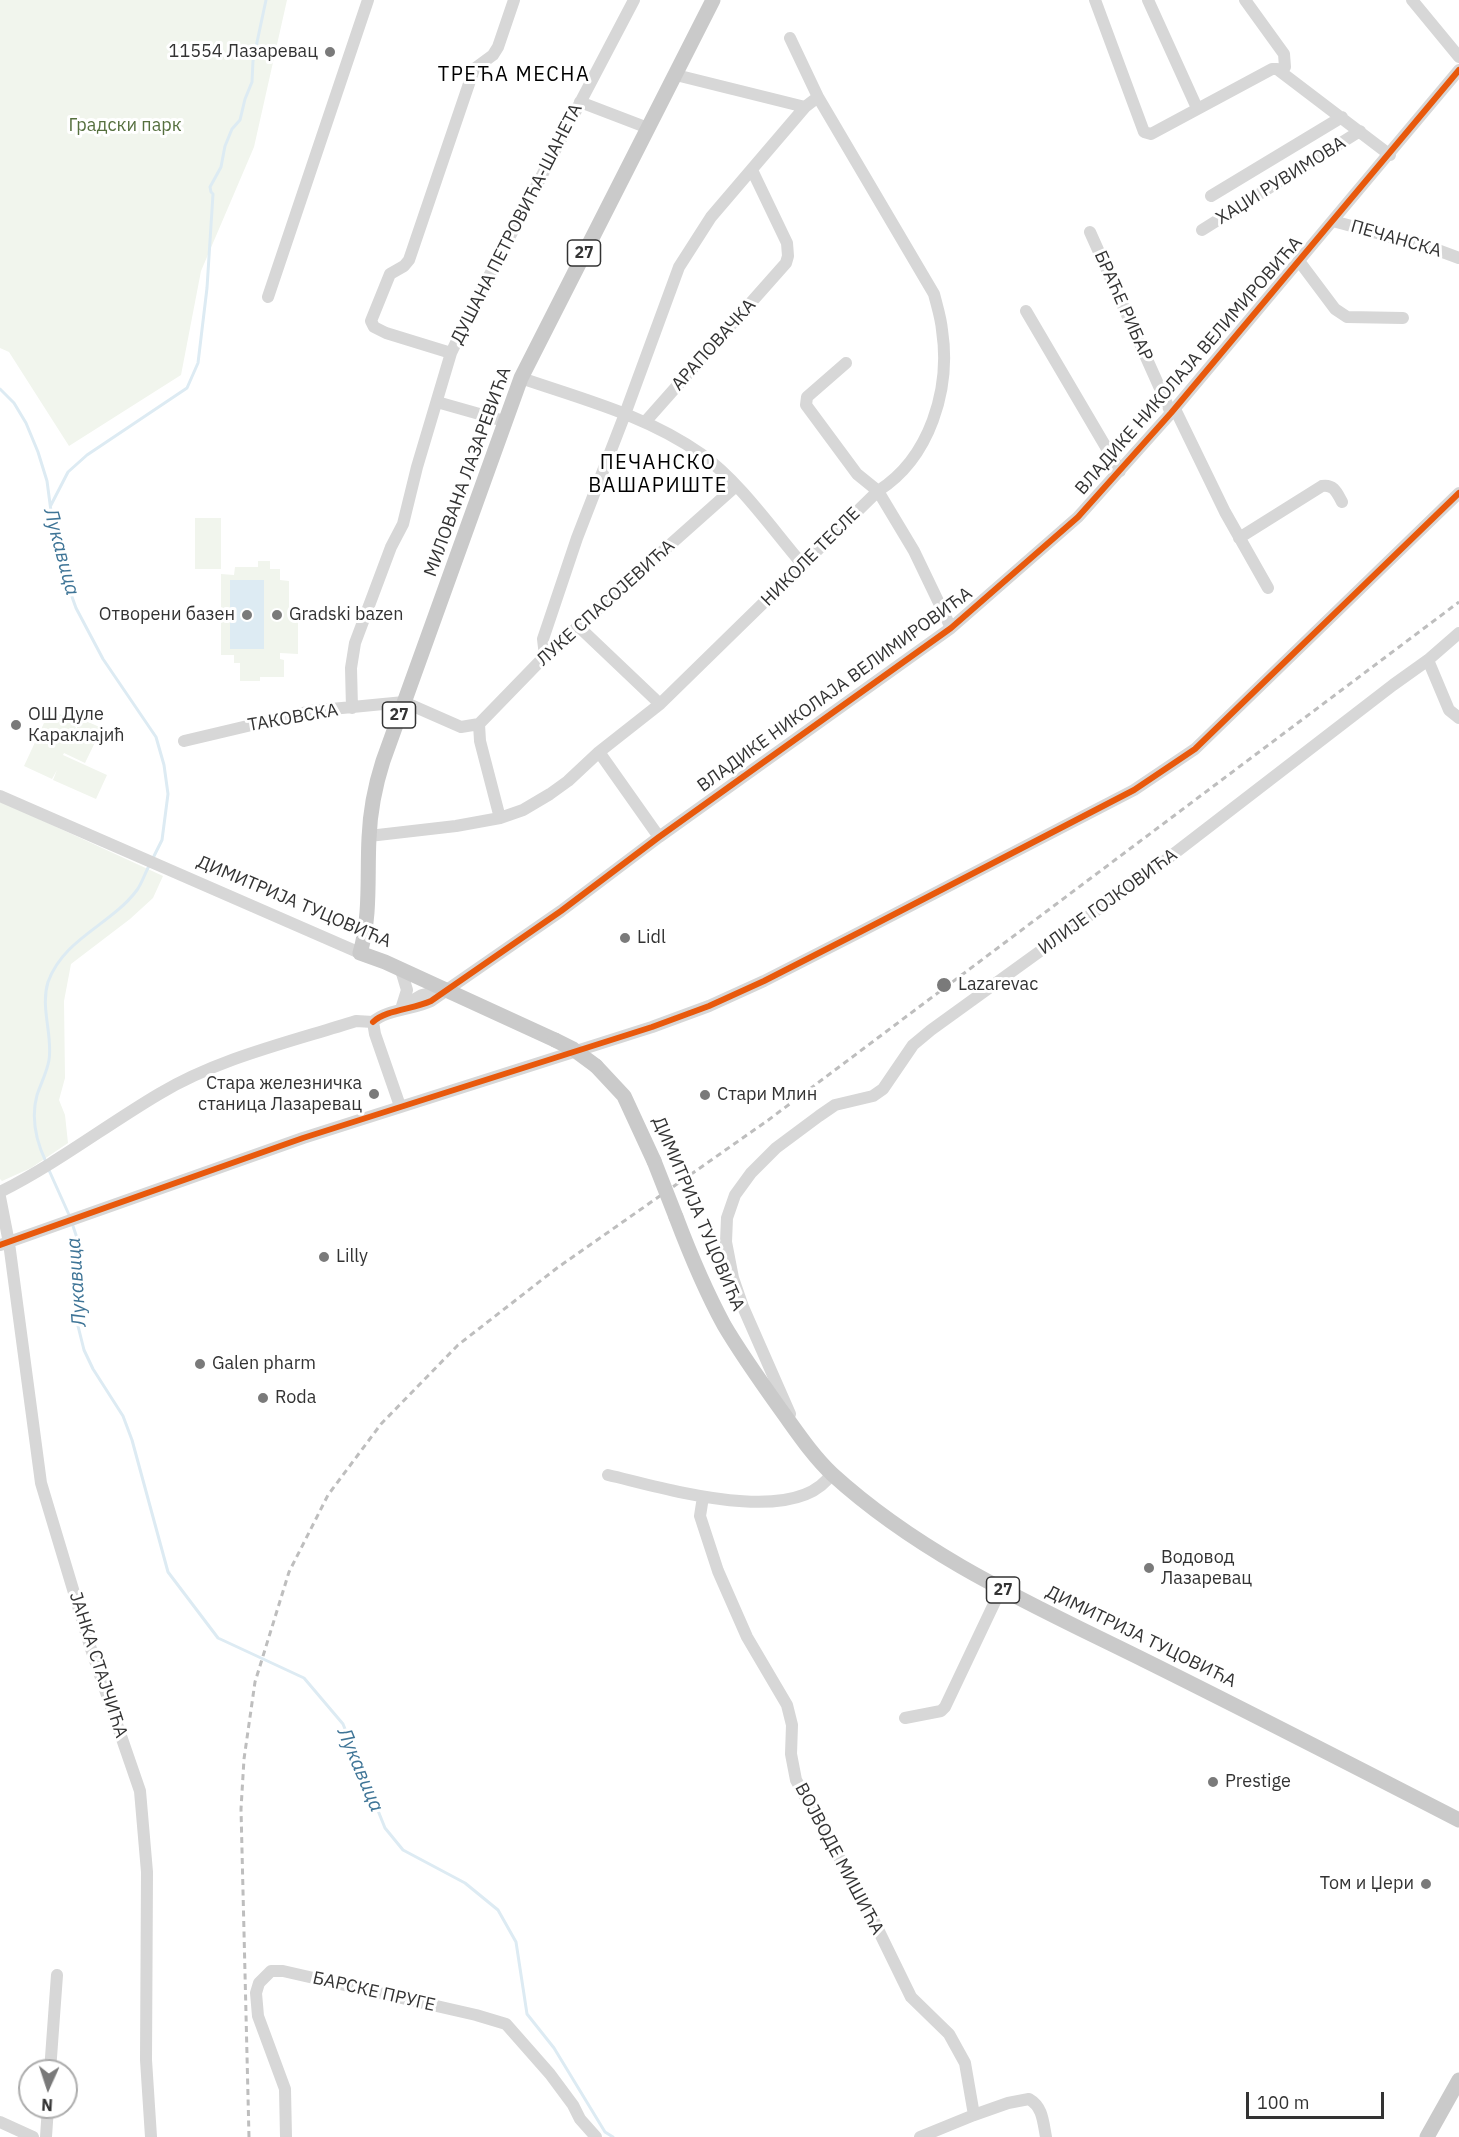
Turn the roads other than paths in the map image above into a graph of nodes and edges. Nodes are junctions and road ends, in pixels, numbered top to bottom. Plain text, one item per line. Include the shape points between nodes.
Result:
1 (368, 0) edge
2 (514, 0) edge
3 (634, 0) edge
4 (713, 0) edge
5 (1095, 0) edge
6 (1148, 0) edge
7 (1245, 0) edge
8 (1412, 0) edge
9 (790, 38) dead end
10 (1459, 57) edge
11 (1459, 70) edge
12 (1282, 72) junction
13 (676, 75) junction
14 (818, 97) junction
15 (580, 102) junction
16 (806, 107) junction
17 (1197, 108) junction
18 (1342, 117) junction
19 (648, 128) junction
20 (1360, 131) junction
21 (1390, 155) junction
22 (752, 170) junction
23 (1211, 196) dead end
24 (1333, 221) junction
25 (1202, 230) dead end
26 (1090, 232) dead end
27 (1459, 258) edge
28 (1299, 261) junction
29 (268, 297) dead end
30 (1026, 311) dead end
31 (1403, 318) dead end
32 (451, 353) junction
33 (846, 363) dead end
34 (521, 378) junction
35 (437, 402) junction
36 (1173, 411) junction
37 (625, 414) junction
38 (504, 421) junction
39 (646, 421) junction
40 (1120, 471) junction
41 (736, 486) junction
42 (878, 491) junction
43 (1459, 493) edge
44 (1342, 502) dead end
45 (1239, 538) junction
46 (803, 565) junction
47 (1268, 588) dead end
48 (579, 627) junction
49 (951, 628) junction
50 (1459, 633) edge
51 (543, 639) junction
52 (557, 646) junction
53 (545, 656) junction
54 (1428, 660) junction
55 (404, 702) junction
56 (660, 704) junction
57 (352, 708) junction
58 (1459, 718) edge
59 (479, 724) junction
60 (184, 741) dead end
61 (599, 752) junction
62 (0, 796) edge
63 (500, 818) junction
64 (369, 836) junction
65 (658, 837) junction
66 (360, 953) junction
67 (401, 970) junction
68 (447, 990) junction
69 (400, 1008) junction
70 (374, 1022) junction
71 (400, 1106) junction
72 (0, 1192) edge
73 (0, 1197) edge
74 (4, 1244) edge
75 (6, 1267) edge
76 (795, 1429) junction
77 (832, 1473) junction
78 (608, 1474) dead end
79 (703, 1497) junction
80 (1001, 1589) junction
81 (905, 1718) dead end
82 (1459, 1820) edge
83 (57, 1975) dead end
84 (51, 2059) edge
85 (1459, 2080) edge
86 (974, 2115) junction
87 (47, 2119) edge
88 (0, 2122) edge
89 (33, 2137) edge
90 (46, 2137) edge
91 (151, 2137) edge
92 (286, 2137) edge
93 (596, 2137) edge
94 (920, 2137) edge
95 (1046, 2137) edge
96 (1427, 2137) edge

1 - 29 street
2 - 32 street, ДУШАНА ПЕТРОВИЋА-ШАНЕТА via 498,47 474,69 410,260 390,274 371,321 386,333
3 - 15 street, ДУШАНА ПЕТРОВИЋА-ШАНЕТА
4 - 13 main road, МИЛОВАНА ЛАЗАРЕВИЋА / 27
5 - 17 street via 1144,132 1151,134
6 - 17 street
7 - 12 street via 1284,54
8 - 10 street
9 - 14 street, НИКОЛЕ ТЕСЛЕ
11 - 21 street, ВЛАДИКЕ НИКОЛАЈА ВЕЛИМИРОВИЋА
12 - 17 street via 1272,69
12 - 18 street
13 - 16 street
13 - 19 main road, МИЛОВАНА ЛАЗАРЕВИЋА / 27
14 - 16 street
14 - 42 street, НИКОЛЕ ТЕСЛЕ via 934,294 942,330 944,366 933,422 916,454 893,482
15 - 19 street
15 - 32 street, ДУШАНА ПЕТРОВИЋА-ШАНЕТА
16 - 22 street
18 - 20 street
18 - 23 street
19 - 34 main road, МИЛОВАНА ЛАЗАРЕВИЋА / 27
20 - 21 street
20 - 25 street, ХАЏИ РУВИМОВА
21 - 24 street, ВЛАДИКЕ НИКОЛАЈА ВЕЛИМИРОВИЋА
22 - 37 street via 711,217 679,267
22 - 39 street, АРАПОВАЧКА via 787,243 788,256 782,268
24 - 27 street, ПЕЧАНСКА
24 - 28 street, ВЛАДИКЕ НИКОЛАЈА ВЕЛИМИРОВИЋА
26 - 36 street, БРАЋЕ РИБАР
28 - 31 street via 1335,309 1347,317
28 - 36 street, ВЛАДИКЕ НИКОЛАЈА ВЕЛИМИРОВИЋА
30 - 40 street
32 - 35 street, ДУШАНА ПЕТРОВИЋА-ШАНЕТА
33 - 42 street via 807,397 806,405 857,474
34 - 37 street
34 - 38 main road, МИЛОВАНА ЛАЗАРЕВИЋА / 27
35 - 38 street
35 - 57 street, ДУШАНА ПЕТРОВИЋА-ШАНЕТА via 403,524 355,643
36 - 40 street, ВЛАДИКЕ НИКОЛАЈА ВЕЛИМИРОВИЋА
36 - 45 street, БРАЋЕ РИБАР
37 - 39 street
37 - 51 street
38 - 55 main road, МИЛОВАНА ЛАЗАРЕВИЋА / 27
39 - 41 street via 702,454
40 - 49 street, ВЛАДИКЕ НИКОЛАЈА ВЕЛИМИРОВИЋА via 1078,517
41 - 46 street
41 - 48 street, ЛУКЕ СПАСОЈЕВИЋА
42 - 46 street, НИКОЛЕ ТЕСЛЕ
42 - 49 street via 914,551
43 - 71 street via 1195,749 1134,790 764,981 709,1005 641,1031
44 - 45 street via 1331,486 1322,486
45 - 47 street, БРАЋЕ РИБАР
46 - 56 street, НИКОЛЕ ТЕСЛЕ
48 - 52 street, ЛУКЕ СПАСОЈЕВИЋА
48 - 56 street
49 - 65 street, ВЛАДИКЕ НИКОЛАЈА ВЕЛИМИРОВИЋА
50 - 54 street, ИЛИЈЕ ГОЈКОВИЋА
51 - 52 street via 549,646
51 - 53 street
52 - 53 street, ЛУКЕ СПАСОЈЕВИЋА
53 - 59 street, ЛУКЕ СПАСОЈЕВИЋА
54 - 58 street via 1449,710
54 - 76 street, ИЛИЈЕ ГОЈКОВИЋА via 1158,866 922,1037 883,1089 873,1096 827,1110 776,1148 751,1173 735,1195 727,1218 726,1242 743,1307
55 - 57 street, ТАКОВСКА
55 - 59 street via 462,726
55 - 64 main road, МИЛОВАНА ЛАЗАРЕВИЋА / 27 via 377,780
56 - 61 street, НИКОЛЕ ТЕСЛЕ
57 - 60 street, ТАКОВСКА via 311,711
59 - 63 street
61 - 63 street, НИКОЛЕ ТЕСЛЕ via 550,794
61 - 65 street
62 - 66 street, ДИМИТРИЈА ТУЦОВИЋА
63 - 64 street, НИКОЛЕ ТЕСЛЕ
64 - 66 main road, МИЛОВАНА ЛАЗАРЕВИЋА / 27 via 366,926
65 - 68 street, ВЛАДИКЕ НИКОЛАЈА ВЕЛИМИРОВИЋА
66 - 67 main road, ДИМИТРИЈА ТУЦОВИЋА / 27
67 - 68 main road, ДИМИТРИЈА ТУЦОВИЋА / 27
67 - 69 street via 407,990
68 - 69 street via 422,995
68 - 76 main road, ДИМИТРИЈА ТУЦОВИЋА / 27, bridge via 573,1049 596,1066 624,1096 724,1325
69 - 70 street
70 - 71 street
70 - 72 street via 356,1021 228,1061 161,1093
71 - 74 street
73 - 74 street, ЈАНКА СТАЈЧИЋА
74 - 75 street, ЈАНКА СТАЈЧИЋА
75 - 91 street, ЈАНКА СТАЈЧИЋА via 41,1482 90,1646 140,1791 147,1872
76 - 77 main road, ДИМИТРИЈА ТУЦОВИЋА / 27
77 - 79 street via 826,1482 796,1497 732,1502
77 - 80 main road, ДИМИТРИЈА ТУЦОВИЋА / 27 via 922,1544
78 - 79 street
79 - 86 street, ВОЈВОДЕ МИШИЋА via 700,1516 718,1571 747,1637 787,1705 796,1780 870,1912 911,1997 949,2034 965,2063
80 - 81 street via 945,1707
80 - 82 main road, ДИМИТРИЈА ТУЦОВИЋА / 27
83 - 84 street
85 - 96 main road
86 - 94 street
86 - 95 street via 1029,2098 1041,2111
87 - 90 street
88 - 89 street
92 - 93 street, БАРСКЕ ПРУГЕ via 285,2089 257,2005 259,1983 271,1971 506,2024 550,2074

